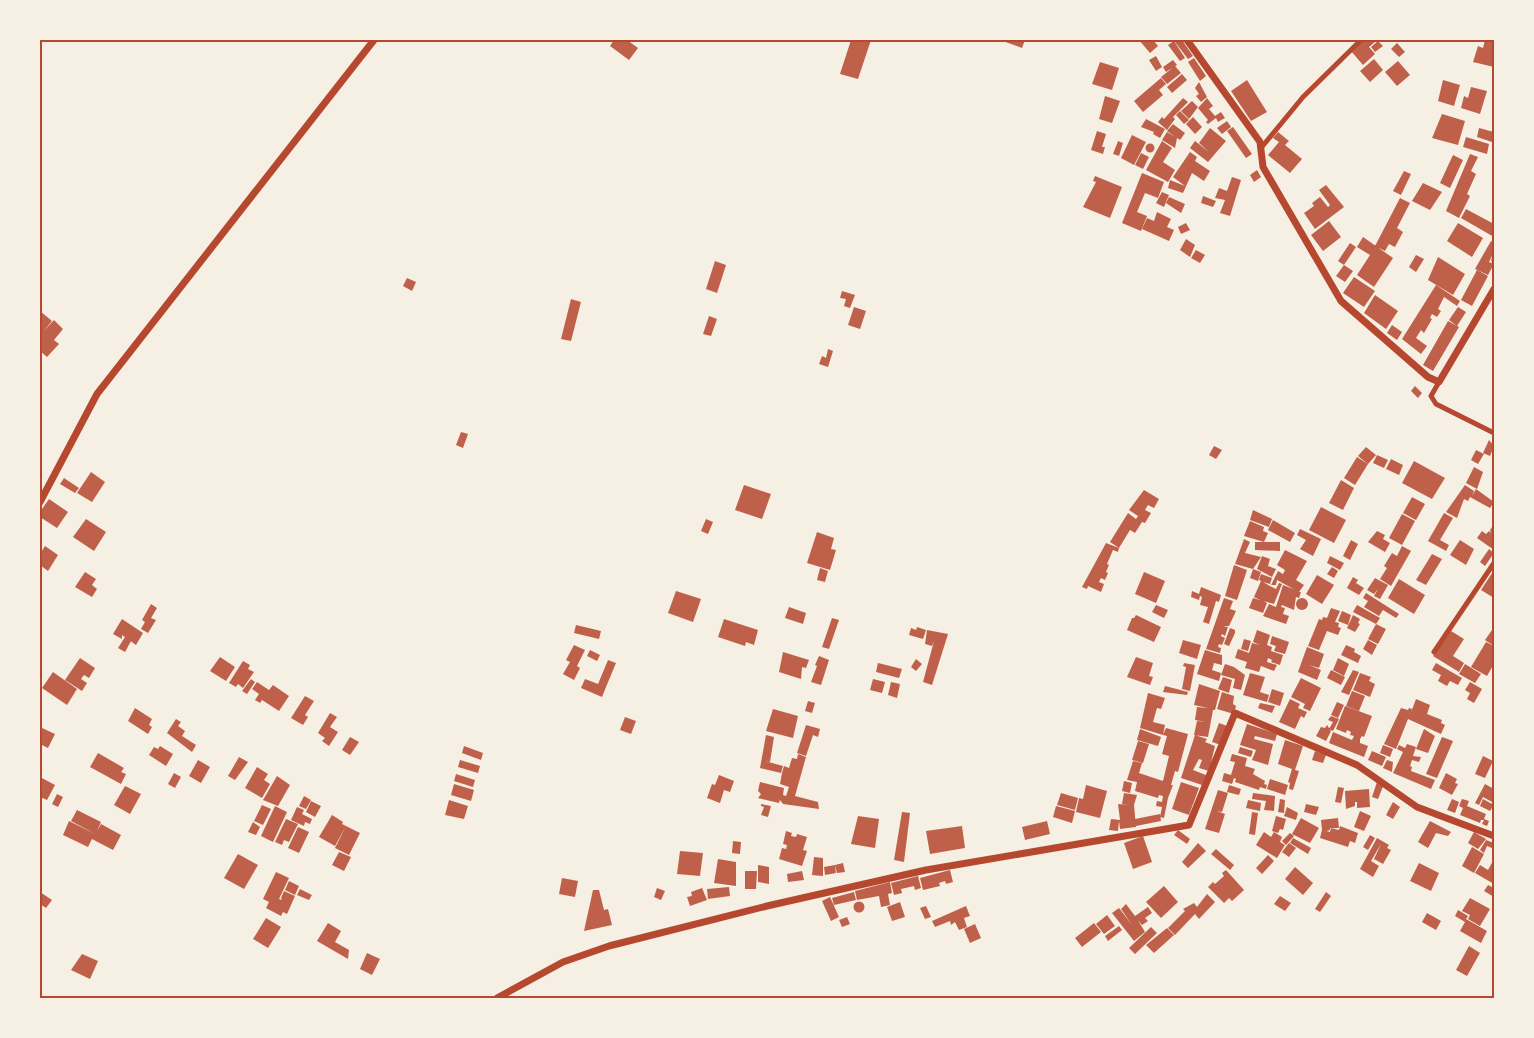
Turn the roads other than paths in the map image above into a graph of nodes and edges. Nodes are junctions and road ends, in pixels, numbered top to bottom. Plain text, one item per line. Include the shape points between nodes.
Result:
1 (374, 40) edge
2 (1187, 40) edge
3 (1361, 40) edge
4 (1261, 148) junction
5 (1494, 289) edge
6 (1439, 382) junction
7 (1494, 433) edge
8 (40, 502) edge
9 (1494, 563) edge
10 (1434, 652) dead end
11 (1494, 836) edge
12 (497, 998) edge

1 - 8 street via 97,394
2 - 4 street via 1260,142
3 - 4 street via 1303,96
4 - 6 street via 1263,167 1341,301 1428,377
5 - 6 street
6 - 7 street via 1432,396 1436,404
9 - 10 street
11 - 12 street via 1417,807 1357,765 1235,713 1189,825 926,870 767,906 608,946 563,962

